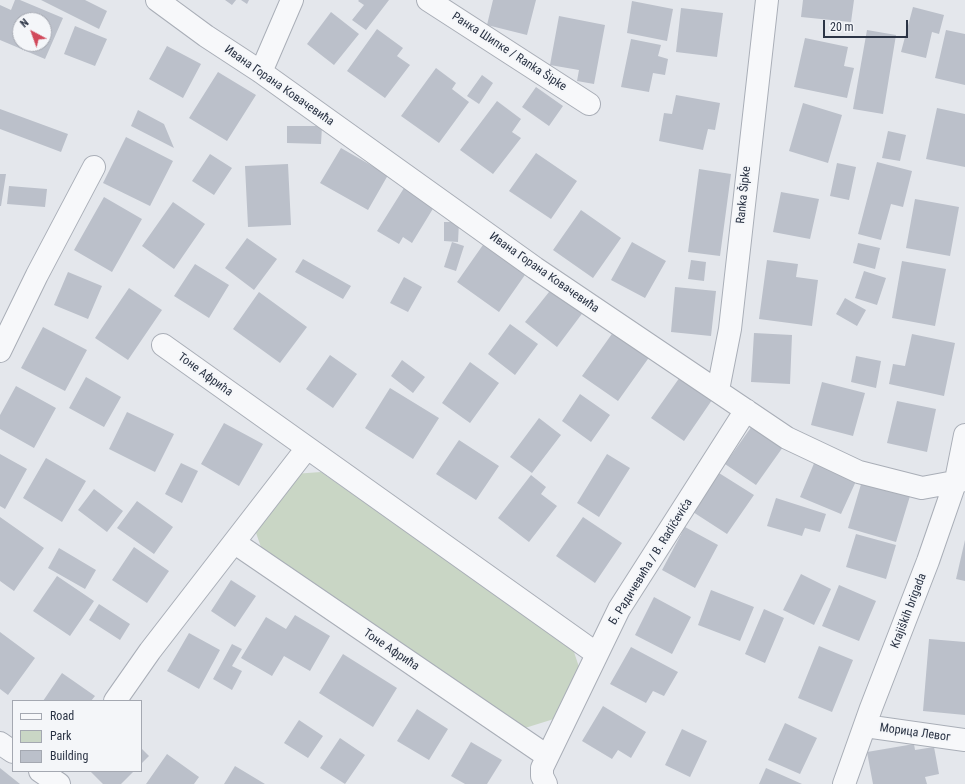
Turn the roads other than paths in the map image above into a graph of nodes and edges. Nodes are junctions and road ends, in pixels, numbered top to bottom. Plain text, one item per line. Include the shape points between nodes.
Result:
1 (157, 0) edge
2 (292, 0) edge
3 (428, 0) edge
4 (767, 0) edge
5 (261, 72) junction
6 (589, 104) dead end
7 (94, 167) dead end
8 (163, 345) dead end
9 (0, 351) edge
10 (718, 390) junction
11 (746, 410) junction
12 (965, 435) edge
13 (306, 448) junction
14 (960, 480) edge
15 (235, 543) junction
16 (597, 654) junction
17 (116, 700) edge
18 (865, 726) junction
19 (965, 740) edge
20 (0, 743) edge
21 (12, 751) edge
22 (547, 756) junction
23 (546, 784) edge
24 (844, 784) edge

1 - 5 street, Ивана Горана Ковачевића
2 - 5 street
3 - 6 street, Ранка Шипке / Ranka Šipke
4 - 10 street, Ranka Šipke via 730,329
5 - 10 street, Ивана Горана Ковачевића via 535,268
7 - 9 street
8 - 13 street, Тоне Афрића
10 - 11 street, Ивана Горана Ковачевића
11 - 14 street, Ивана Горана Ковачевића via 787,438 859,472 922,488
11 - 16 street, Б. Радичевића / B. Radičevića via 619,609
12 - 14 street, Krajiških brigada
13 - 15 street
13 - 16 street, Тоне Афрића
14 - 18 street, Krajiških brigada
15 - 17 street via 150,651
15 - 22 street, Тоне Афрића
16 - 22 street, Б. Радичевића / B. Radičevića
18 - 19 street, Морица Левог
18 - 24 street, Krajiških brigada
20 - 21 street
22 - 23 street, Б. Радичевића / B. Radičevića via 542,772

